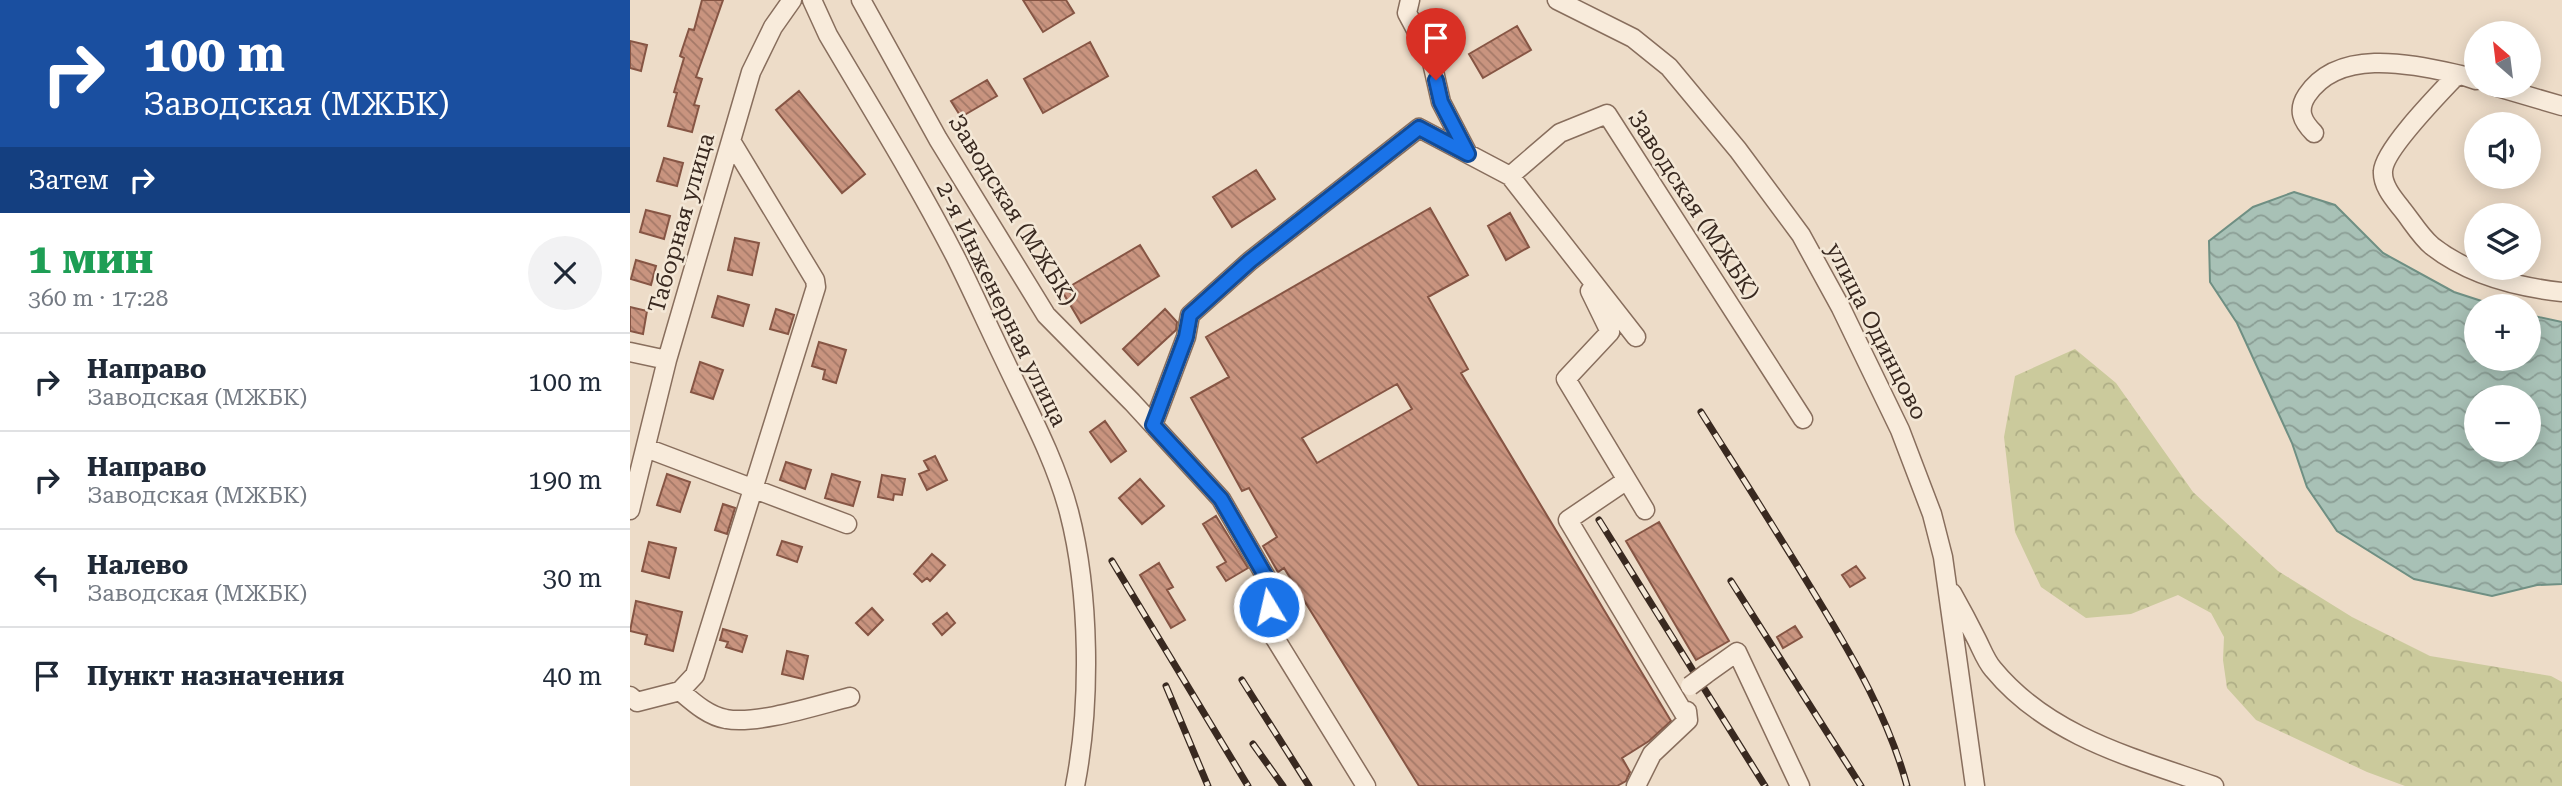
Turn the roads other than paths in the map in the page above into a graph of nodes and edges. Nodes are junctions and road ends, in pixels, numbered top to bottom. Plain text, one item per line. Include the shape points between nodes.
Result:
1 (792, 0) edge
2 (812, 0) edge
3 (861, 0) edge
4 (1410, 0) edge
5 (1557, 0) edge
6 (2464, 77) edge
7 (2464, 78) edge
8 (2535, 98) edge
9 (2562, 106) edge
10 (2314, 133) dead end
11 (731, 141) junction
12 (1468, 154) junction
13 (1510, 176) junction
14 (1573, 257) junction
15 (2562, 292) edge
16 (1636, 337) dead end
17 (630, 352) edge
18 (667, 360) junction
19 (1803, 419) dead end
20 (1153, 425) junction
21 (646, 448) junction
22 (1627, 480) junction
23 (755, 488) junction
24 (630, 510) edge
25 (1645, 510) dead end
26 (847, 524) dead end
27 (1947, 584) junction
28 (680, 691) junction
29 (630, 696) edge
30 (850, 697) dead end
31 (1688, 720) junction
32 (1075, 786) edge
33 (1366, 786) edge
34 (1636, 786) edge
35 (1800, 786) edge
36 (1975, 786) edge
37 (2214, 786) edge

1 - 11 street, Таборная улица via 751,72
2 - 32 street, 2-я Инженерная улица via 955,255 1045,444 1069,512 1085,652 1086,699
3 - 20 street, Заводская (МЖБК) via 938,139 1046,315
4 - 12 street via 1407,13 1431,58 1441,102
5 - 27 street, улица Одинцово via 1633,38 1670,67 1801,235 1905,442 1932,514
6 - 10 street via 2405,63 2343,68 2322,79 2301,106 2302,118
7 - 15 street via 2454,78 2386,157 2382,172 2388,191 2430,244 2477,273
8 - 9 street
11 - 18 street, Таборная улица
11 - 23 street via 816,287
12 - 13 street
12 - 20 street via 1419,128 1250,261 1190,315
13 - 14 street
13 - 19 street, Заводская (МЖБК) via 1560,133 1607,114
14 - 16 street
14 - 22 street via 1610,332 1566,379
17 - 18 street
18 - 21 street, Таборная улица
20 - 33 street, Заводская (МЖБК) via 1221,499 1274,591 1265,622
21 - 23 street
21 - 24 street, Таборная улица
22 - 25 street
22 - 31 street via 1568,520
23 - 26 street
23 - 28 street via 695,675
27 - 36 street, улица Одинцово
27 - 37 street via 1991,667 2038,711 2104,748
28 - 29 street via 637,702
28 - 30 street via 699,707 726,719 765,718
31 - 34 street via 1652,754
31 - 35 street, bridge via 1684,690 1737,652

